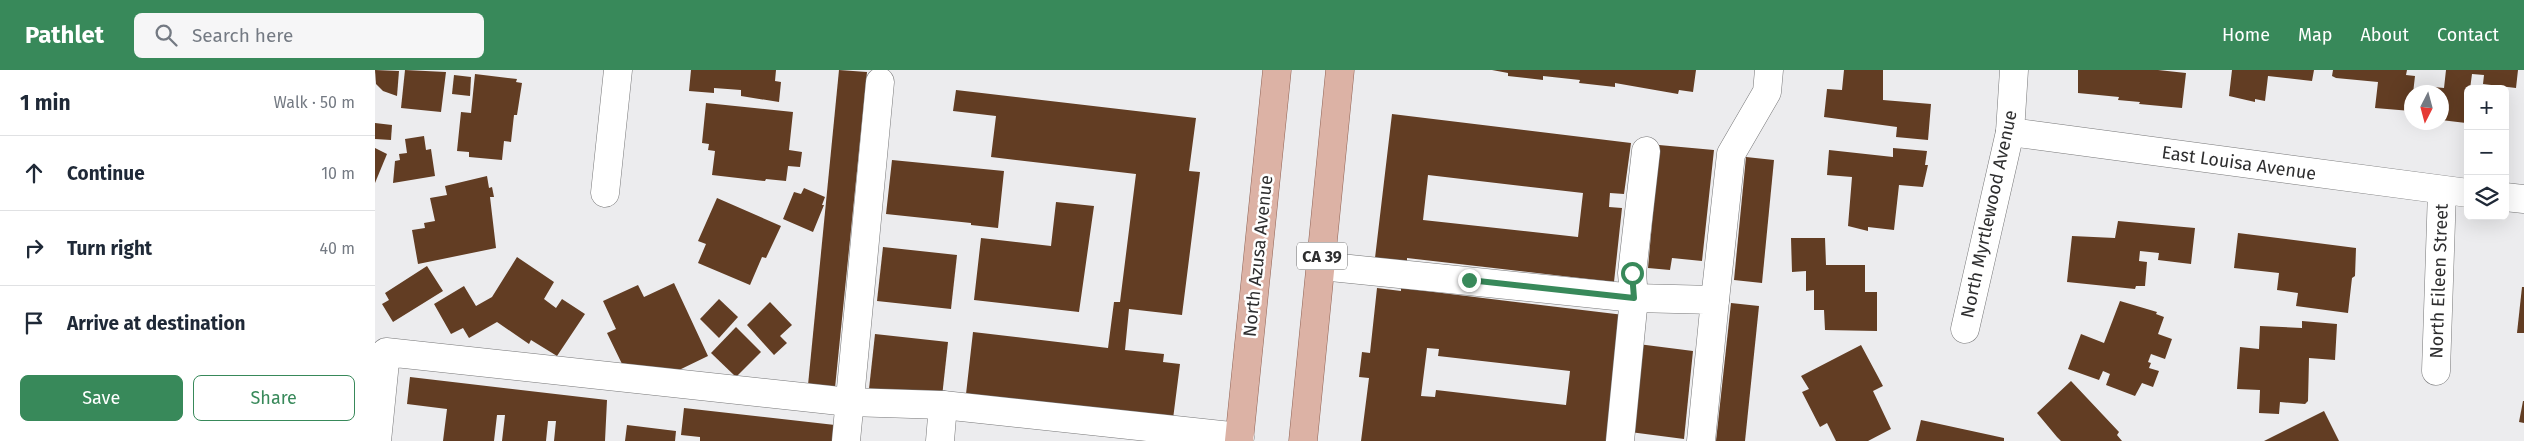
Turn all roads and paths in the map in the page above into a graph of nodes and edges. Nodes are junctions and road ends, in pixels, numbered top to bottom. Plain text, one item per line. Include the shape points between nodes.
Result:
1 (618, 70) edge
2 (1277, 70) edge
3 (1339, 70) edge
4 (1769, 70) edge
5 (2014, 70) edge
6 (879, 82) dead end
7 (2010, 132) junction
8 (1646, 151) dead end
9 (2455, 192) edge
10 (605, 193) dead end
11 (2509, 197) edge
12 (2524, 199) edge
13 (1321, 266) junction
14 (1634, 298) junction
15 (1715, 300) junction
16 (1965, 329) dead end
17 (2435, 371) dead end
18 (849, 402) junction
19 (943, 405) junction
20 (1240, 439) edge
21 (377, 441) edge
22 (846, 441) edge
23 (940, 441) edge
24 (1303, 441) edge
25 (1620, 441) edge
26 (1701, 441) edge

1 - 10 street
2 - 20 main road, North Azusa Avenue
3 - 13 main road, CA 39
4 - 15 street via 1767,92 1731,154
5 - 7 street, North Myrtlewood Avenue
6 - 18 street
7 - 9 street, East Louisa Avenue
7 - 16 street, North Myrtlewood Avenue
8 - 14 street via 1632,273
9 - 17 street, North Eileen Street
11 - 12 street
13 - 14 street
13 - 24 main road, CA 39
14 - 15 street
14 - 25 street
15 - 26 street
18 - 19 street
18 - 21 street via 386,352
18 - 22 street
19 - 20 street
19 - 23 street

